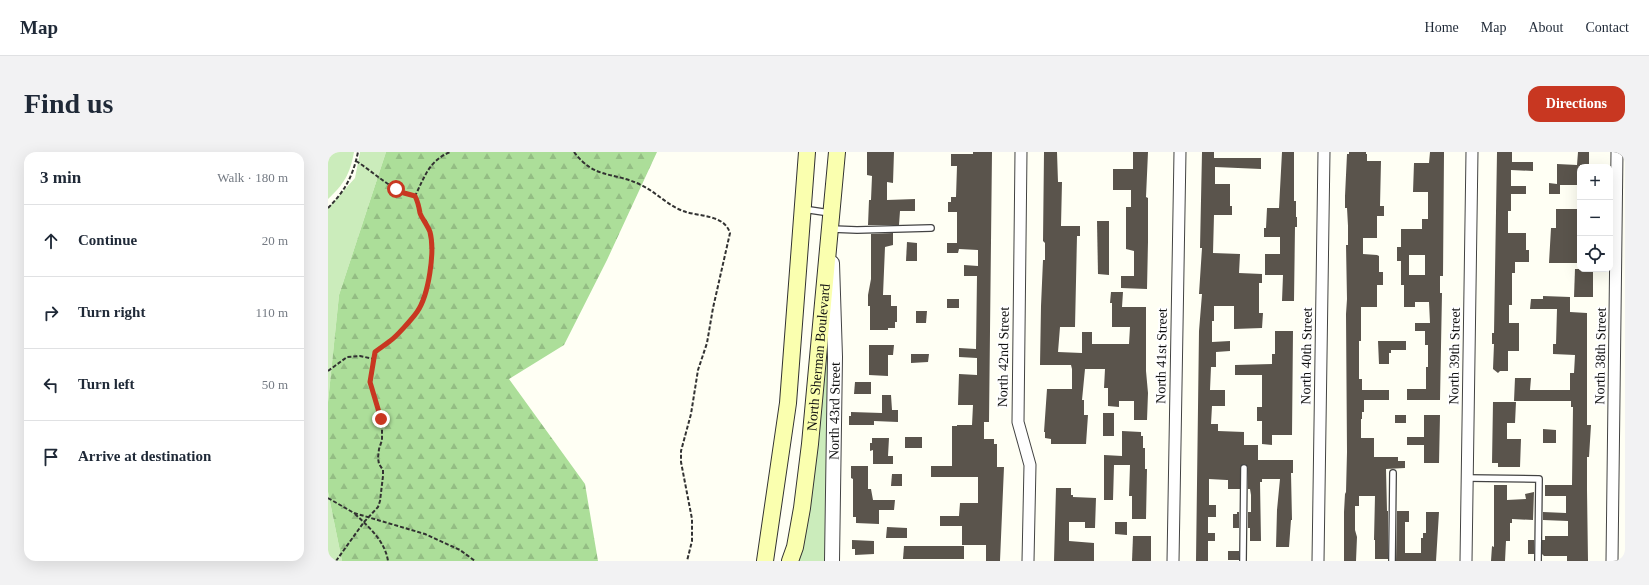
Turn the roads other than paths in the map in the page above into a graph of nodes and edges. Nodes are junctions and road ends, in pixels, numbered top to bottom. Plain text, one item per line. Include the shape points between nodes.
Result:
1 (806, 152) edge
2 (836, 152) edge
3 (1021, 152) edge
4 (1180, 152) edge
5 (1324, 152) edge
6 (1472, 152) edge
7 (1617, 152) edge
8 (803, 209) junction
9 (831, 213) junction
10 (931, 228) dead end
11 (831, 229) junction
12 (1244, 468) dead end
13 (1393, 473) dead end
14 (1468, 478) junction
15 (765, 561) edge
16 (790, 561) edge
17 (832, 561) edge
18 (1028, 561) edge
19 (1173, 561) edge
20 (1243, 561) edge
21 (1318, 561) edge
22 (1392, 561) edge
23 (1466, 561) edge
24 (1538, 561) edge
25 (1612, 561) edge

1 - 8 main road, North Sherman Boulevard
2 - 9 main road, North Sherman Boulevard
3 - 18 street, North 42nd Street via 1018,422 1030,465
4 - 19 street, North 41st Street
5 - 21 street, North 40th Street
6 - 14 street, North 39th Street
7 - 25 street, North 38th Street
8 - 9 lane
8 - 15 main road, North Sherman Boulevard via 788,403
9 - 11 street, North 43rd Street
9 - 16 main road, North Sherman Boulevard via 810,444 802,508
10 - 11 lane
11 - 17 street, North 43rd Street via 835,357
12 - 20 lane
13 - 22 lane
14 - 23 street, North 39th Street
14 - 24 lane via 1539,479

